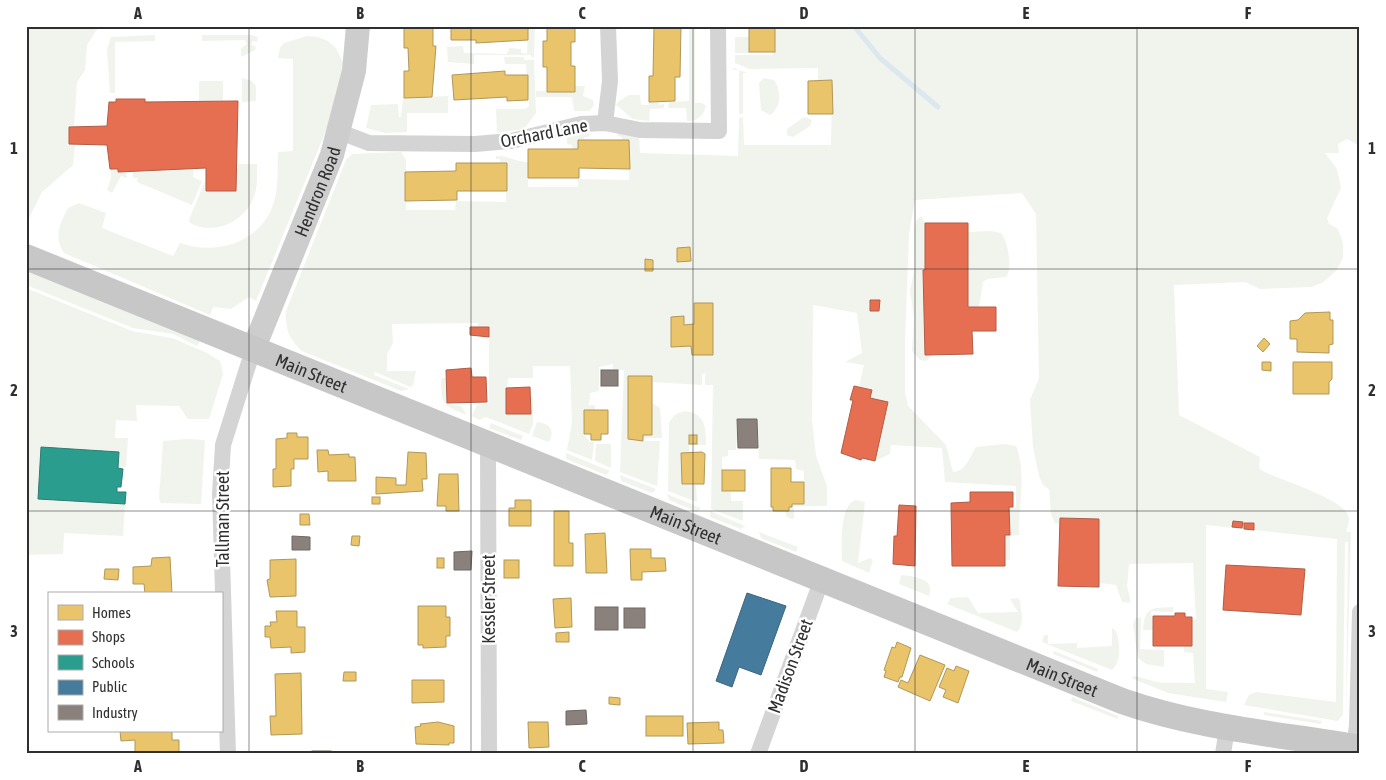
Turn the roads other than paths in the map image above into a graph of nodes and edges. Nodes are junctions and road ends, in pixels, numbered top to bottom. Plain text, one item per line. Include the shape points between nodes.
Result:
1 (358, 26) edge
2 (608, 26) edge
3 (718, 26) edge
4 (605, 123) junction
5 (340, 132) junction
6 (26, 257) edge
7 (253, 350) junction
8 (488, 445) junction
9 (822, 579) junction
10 (1360, 612) edge
11 (1227, 728) junction
12 (1357, 747) edge
13 (228, 754) edge
14 (489, 754) edge
15 (758, 754) edge
16 (1223, 754) edge

1 - 5 street, Hendron Road via 354,71
2 - 4 street via 610,81
3 - 4 street, Orchard Lane via 719,131 640,130
4 - 5 street, Orchard Lane via 581,124 511,141 475,144 369,144
5 - 7 street, Hendron Road
6 - 7 main road, Main Street
7 - 8 main road, Main Street
7 - 13 street, Tallman Street via 223,445 220,494
8 - 9 main road, Main Street
8 - 14 street, Kessler Street
9 - 11 main road, Main Street via 1122,701 1160,714
9 - 15 street, Madison Street
10 - 12 street
11 - 12 main road, Main Street
11 - 16 street

